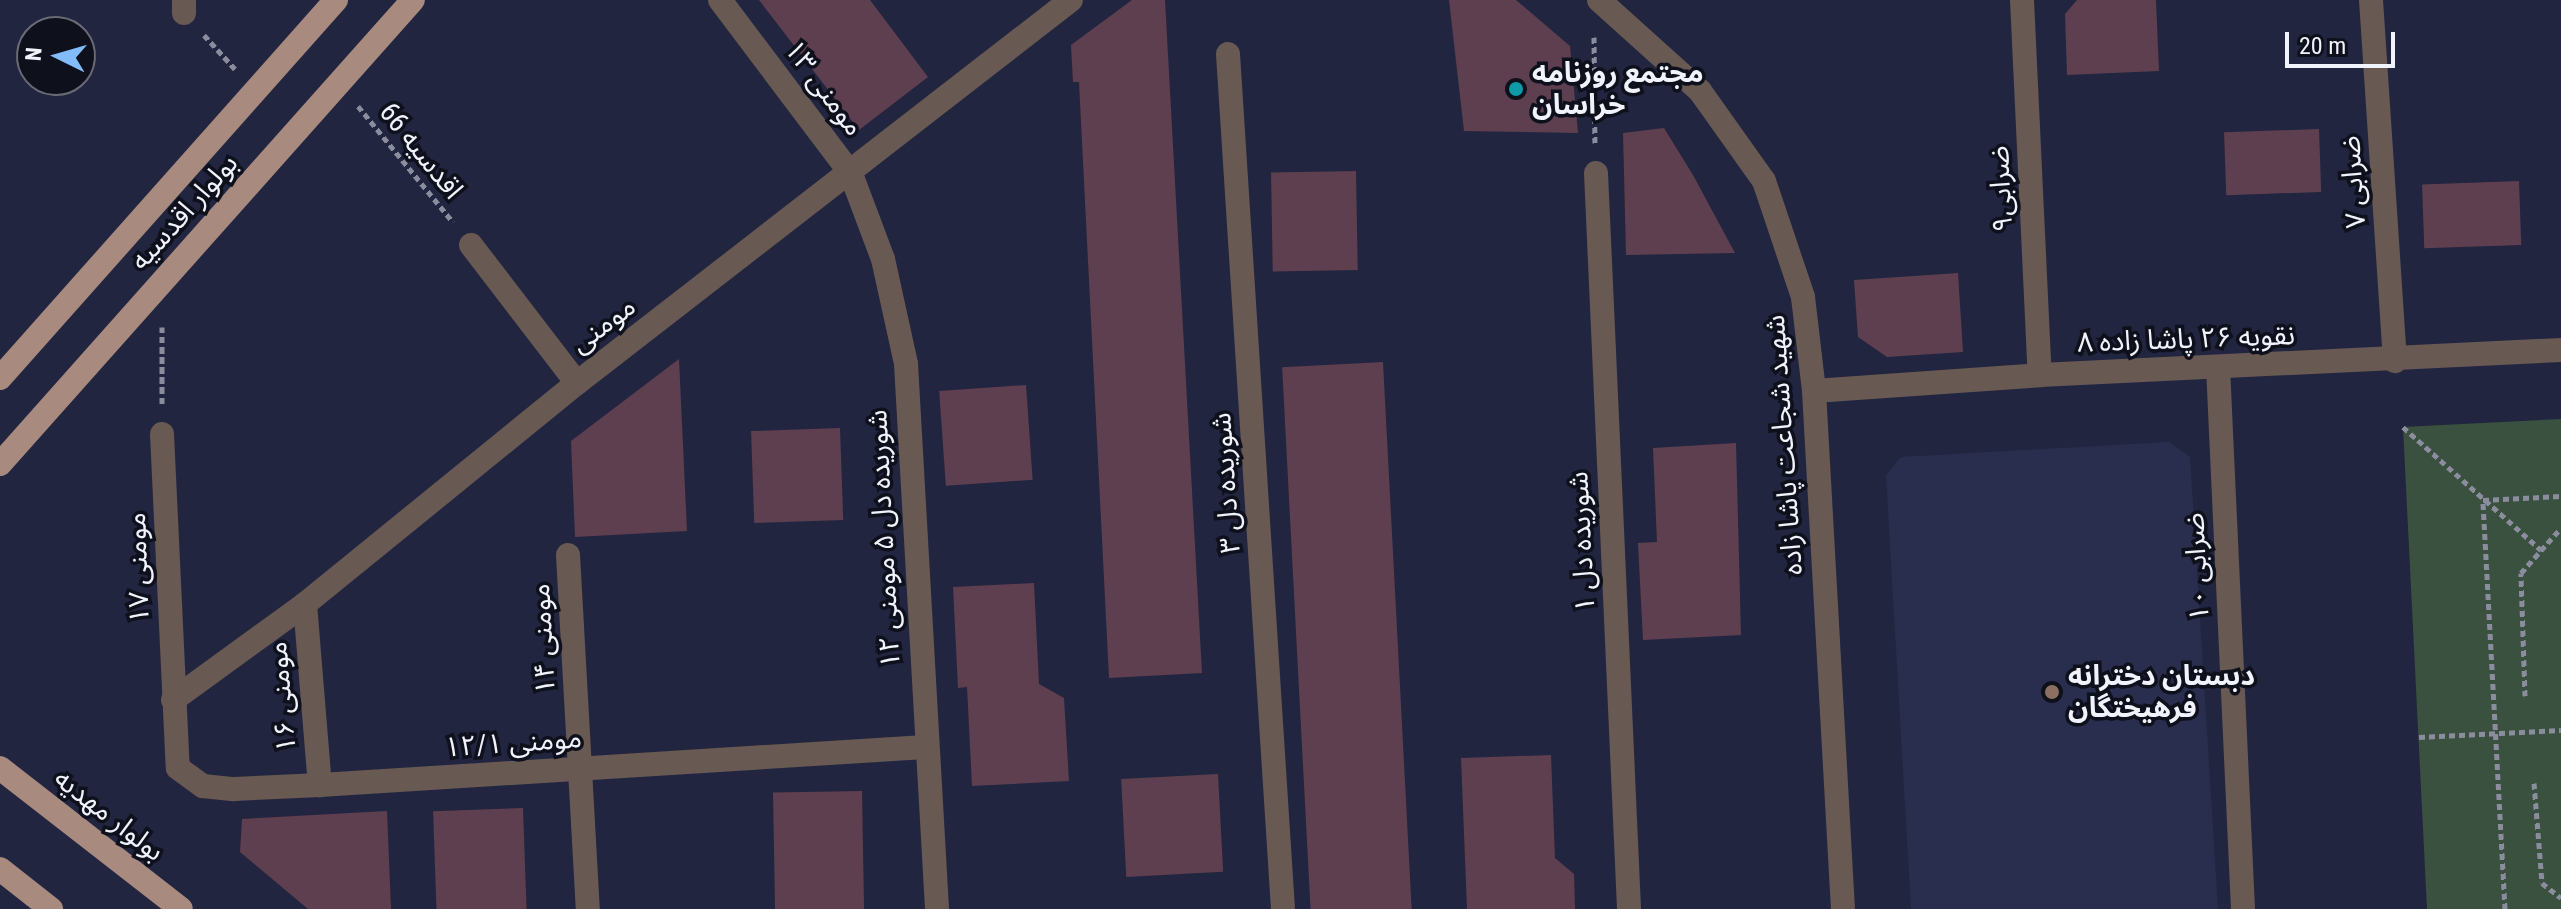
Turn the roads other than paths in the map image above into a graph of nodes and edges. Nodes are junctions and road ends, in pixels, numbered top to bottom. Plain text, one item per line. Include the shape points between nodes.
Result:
1 (336, 0) edge
2 (413, 0) edge
3 (720, 0) edge
4 (1071, 0) edge
5 (1599, 0) edge
6 (2022, 0) edge
7 (2371, 0) edge
8 (1228, 54) dead end
9 (1596, 173) road end
10 (851, 174) junction
11 (471, 245) road end
12 (2561, 350) edge
13 (2395, 361) junction
14 (2218, 367) junction
15 (2040, 375) junction
16 (0, 378) edge
17 (577, 383) junction
18 (1814, 391) junction
19 (162, 434) road end
20 (0, 464) edge
21 (568, 555) dead end
22 (305, 604) junction
23 (173, 700) junction
24 (925, 747) junction
25 (0, 768) edge
26 (581, 768) junction
27 (320, 785) junction
28 (0, 869) edge
29 (51, 909) edge
30 (181, 909) edge
31 (588, 909) edge
32 (937, 909) edge
33 (1283, 909) edge
34 (1629, 909) edge
35 (1843, 909) edge
36 (2243, 909) edge

1 - 16 main road, بولوار اقدسیه
2 - 20 main road, بولوار اقدسیه
3 - 10 street, مومنی ۱۳
4 - 10 street, مومنی
5 - 18 street, شهید شجاعت پاشا زاده via 1700,91 1764,181 1803,297
6 - 15 street, ضرابی۹
7 - 13 street, ضرابی ۷
8 - 33 street, شوریده دل ۳
9 - 34 street, شوریده دل ۱
10 - 17 street, مومنی
10 - 24 street, شوریده دل ۵ مومنی ۱۲ via 883,259 906,364
11 - 17 street
12 - 13 street, نقویه ۲۶ پاشا زاده ۸
13 - 14 street, نقویه ۲۶ پاشا زاده ۸
14 - 15 street, نقویه ۲۶ پاشا زاده ۸
14 - 36 street, ضرابی ۱۰
15 - 18 street, نقویه ۲۶ پاشا زاده ۸
17 - 22 street, مومنی
18 - 35 street, شهید شجاعت پاشا زاده
19 - 23 street, مومنی ۱۷
21 - 26 street, مومنی ۱۴
22 - 23 street, مومنی
22 - 27 street, مومنی ۱۶
23 - 27 street, مومنی ۱۲/۱ via 178,768 203,786
24 - 26 street, مومنی ۱۲/۱
24 - 32 street, شوریده دل ۵ مومنی ۱۲
25 - 30 main road, بولوار مهدیه
26 - 27 street, مومنی ۱۲/۱
26 - 31 street, مومنی ۱۴
28 - 29 main road

